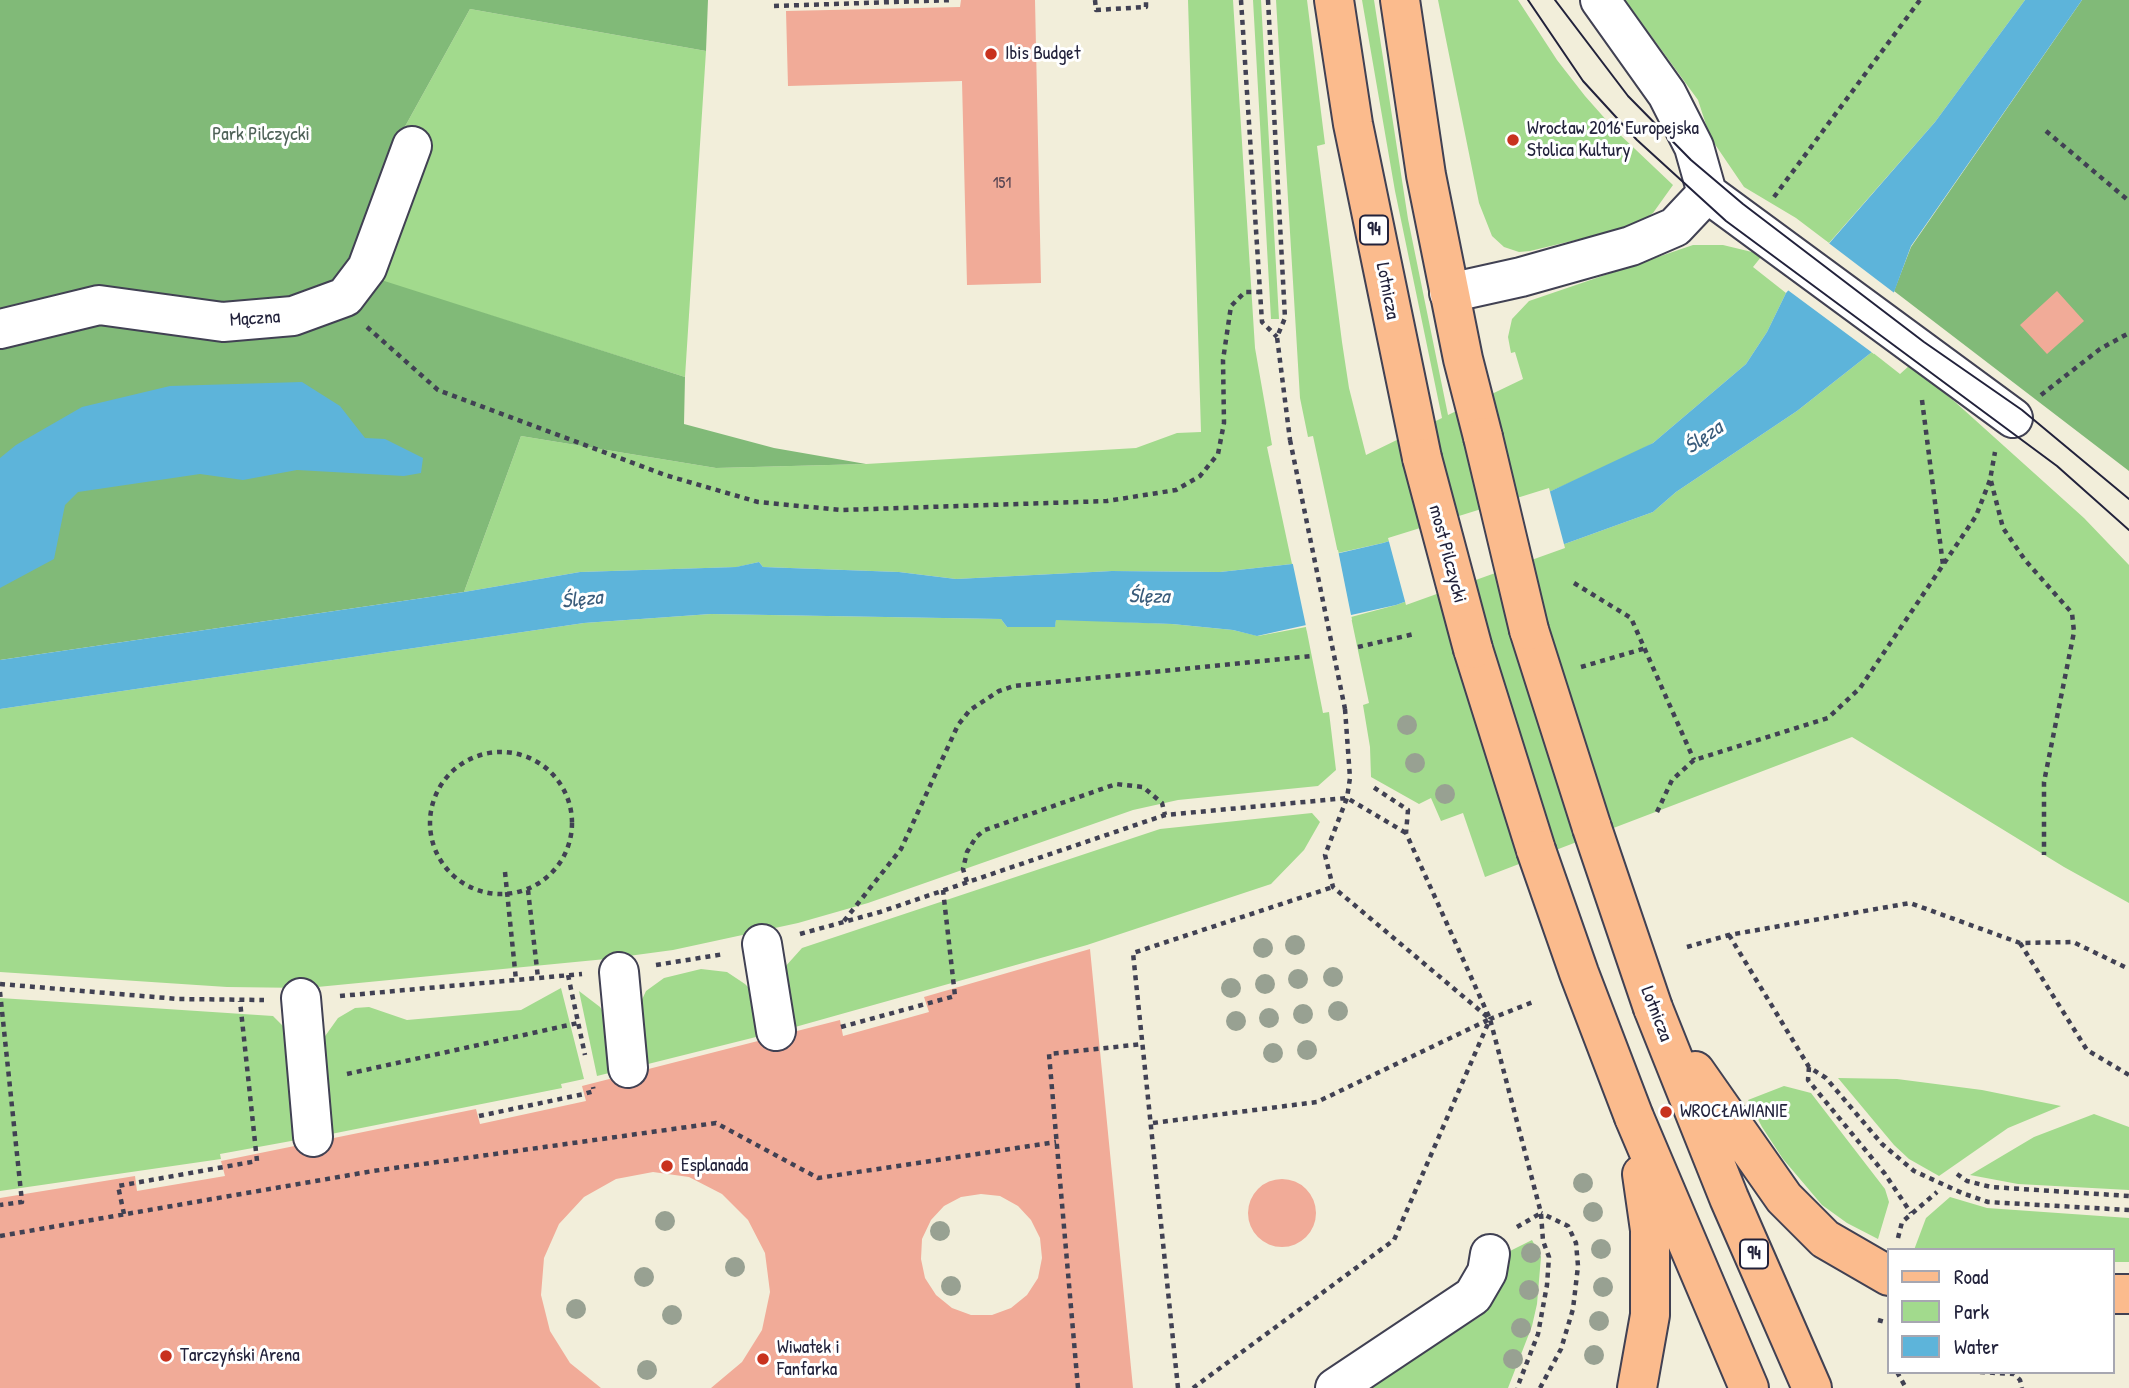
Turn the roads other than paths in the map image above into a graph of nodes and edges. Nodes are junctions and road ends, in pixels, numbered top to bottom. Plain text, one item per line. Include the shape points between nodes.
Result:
1 (1334, 0) edge
2 (1400, 0) edge
3 (1600, 0) edge
4 (412, 146) dead end
5 (1707, 193) junction
6 (1449, 293) junction
7 (0, 329) edge
8 (2013, 418) road end
9 (1422, 458) joint
10 (762, 944) road end
11 (619, 972) road end
12 (301, 998) road end
13 (1653, 1008) junction
14 (776, 1031) dead end
15 (628, 1068) dead end
16 (1638, 1135) junction
17 (313, 1137) dead end
18 (1490, 1254) dead end
19 (1888, 1258) edge
20 (1338, 1386) edge
21 (1637, 1388) edge
22 (1749, 1388) edge
23 (1812, 1388) edge

1 - 9 main road, Lotnicza / 94 via 1353,124
2 - 6 main road, 94
3 - 5 lane via 1667,94 1694,147
4 - 7 lane, Mączna via 367,268 345,297 293,316 223,322 99,305
5 - 6 lane via 1675,227 1631,246
5 - 8 lane
6 - 13 main road, Lotnicza / 94, bridge via 1529,629
9 - 16 main road, most Pilczycki / 94, bridge via 1473,649 1536,850
10 - 14 lane
11 - 15 lane
12 - 17 lane
13 - 19 main road via 1784,1198 1825,1239
13 - 23 main road, Lotnicza / 94
16 - 21 main road via 1650,1230 1650,1315
16 - 22 main road, 94
18 - 20 lane via 1487,1272 1473,1296

